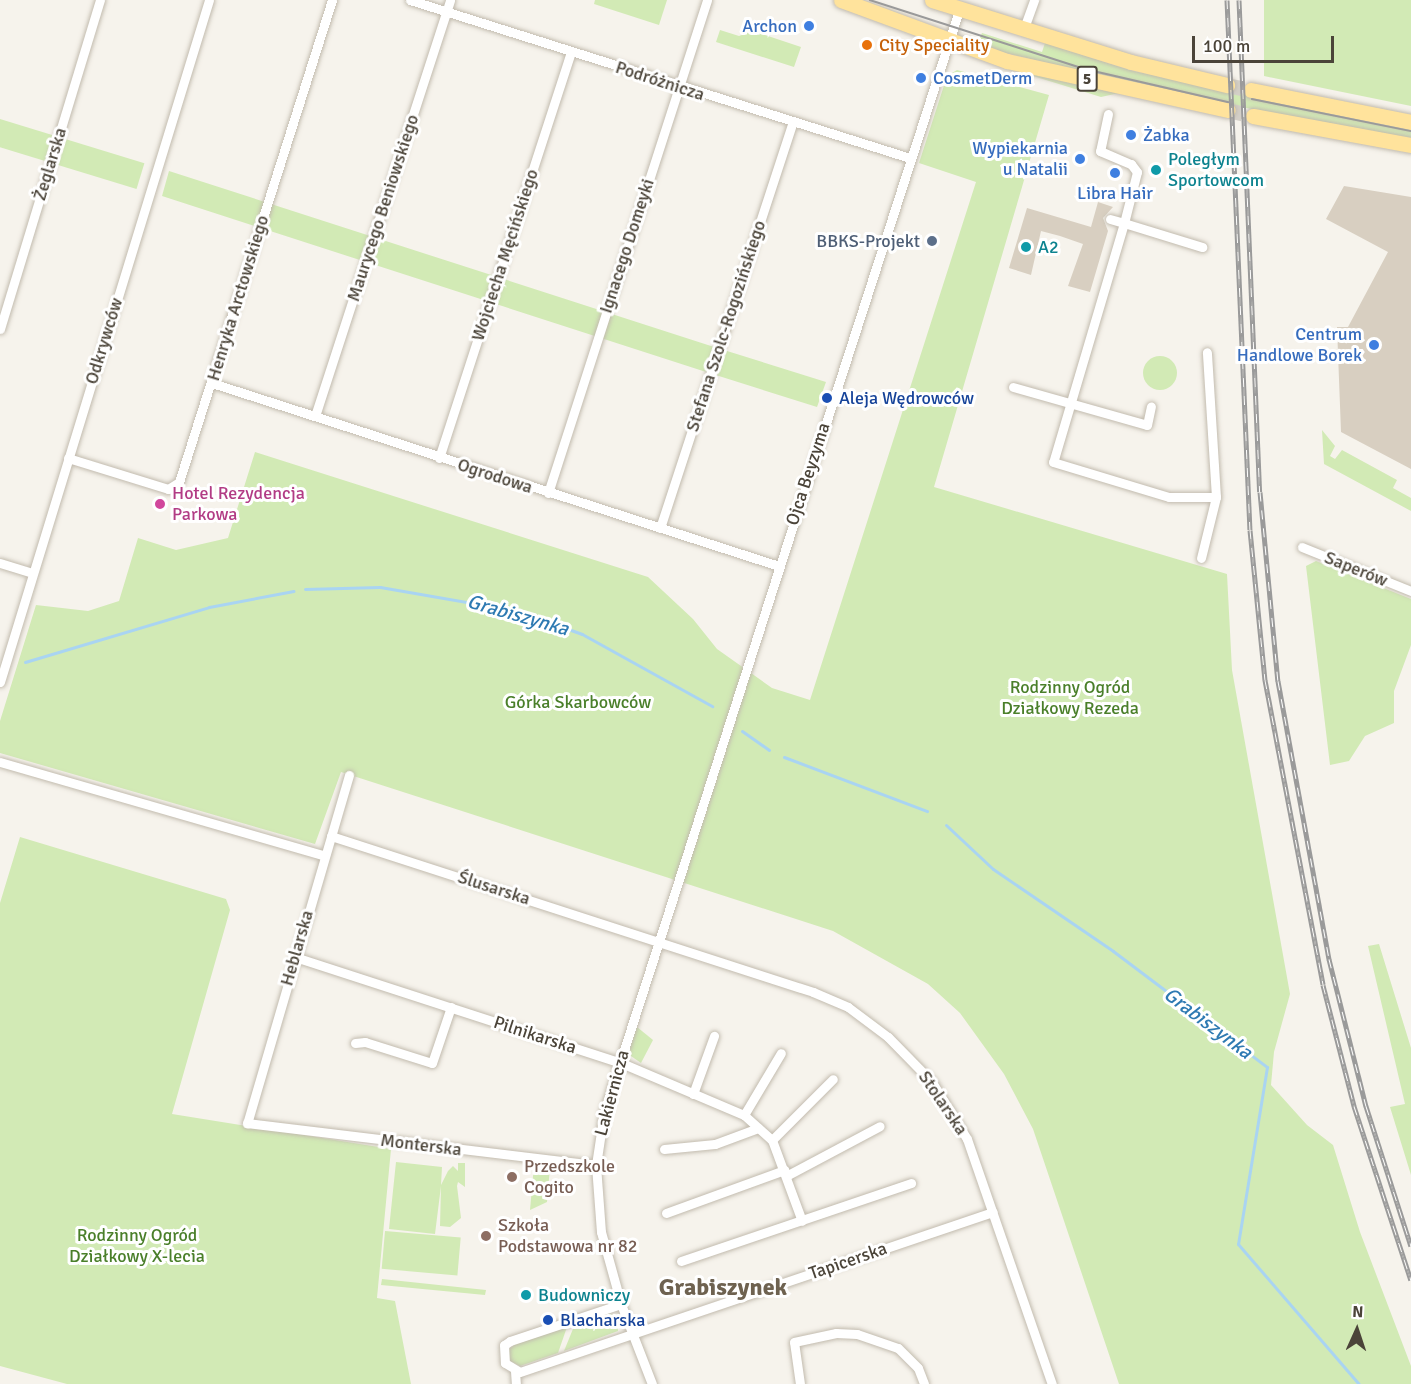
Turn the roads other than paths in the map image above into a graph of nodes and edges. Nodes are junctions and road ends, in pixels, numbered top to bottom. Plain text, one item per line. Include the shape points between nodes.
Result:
1 (100, 0) edge
2 (209, 0) edge
3 (332, 0) edge
4 (410, 0) edge
5 (450, 0) edge
6 (707, 0) edge
7 (841, 0) edge
8 (932, 0) edge
9 (1034, 0) edge
10 (960, 7) junction
11 (447, 12) junction
12 (1024, 28) junction
13 (948, 41) junction
14 (571, 52) junction
15 (1227, 85) tunnel mouth
16 (678, 88) junction
17 (1251, 90) tunnel mouth
18 (1228, 110) tunnel mouth
19 (1108, 114) dead end
20 (1253, 116) tunnel mouth
21 (1411, 122) edge
22 (792, 124) junction
23 (1411, 146) edge
24 (910, 158) junction
25 (1110, 219) dead end
26 (1124, 223) junction
27 (1202, 247) dead end
28 (0, 329) edge
29 (1207, 352) dead end
30 (212, 383) junction
31 (1013, 387) dead end
32 (1071, 402) junction
33 (1151, 406) dead end
34 (315, 416) junction
35 (68, 458) junction
36 (440, 458) junction
37 (548, 493) junction
38 (1216, 497) junction
39 (660, 528) junction
40 (1302, 547) dead end
41 (1201, 558) dead end
42 (0, 563) edge
43 (779, 566) junction
44 (33, 573) junction
45 (1411, 591) edge
46 (0, 682) edge
47 (0, 762) edge
48 (349, 775) dead end
49 (331, 836) junction
50 (323, 855) junction
51 (657, 941) junction
52 (296, 957) junction
53 (451, 1007) junction
54 (714, 1036) dead end
55 (355, 1043) dead end
56 (781, 1053) dead end
57 (619, 1062) junction
58 (833, 1079) dead end
59 (693, 1094) junction
60 (744, 1115) junction
61 (247, 1123) joint
62 (880, 1126) dead end
63 (758, 1128) junction
64 (772, 1140) junction
65 (664, 1149) dead end
66 (596, 1165) junction
67 (785, 1173) junction
68 (911, 1183) dead end
69 (993, 1212) junction
70 (666, 1213) dead end
71 (802, 1221) junction
72 (681, 1262) dead end
73 (621, 1304) junction
74 (634, 1333) junction
75 (515, 1371) junction
76 (516, 1384) edge
77 (652, 1384) edge
78 (800, 1384) edge
79 (924, 1384) edge
80 (1052, 1384) edge

1 - 28 street, Żeglarska
2 - 35 street, Odkrywców
3 - 30 street, Henryka Arctowskiego
4 - 11 street, Podróżnicza
5 - 11 street, Maurycego Beniowskiego
6 - 16 street, Ignacego Domeyki
7 - 13 main road, 5
8 - 10 main road, 5
9 - 12 street
10 - 12 main road, 5
10 - 13 street, Ojca Beyzyma
11 - 14 street, Podróżnicza
11 - 34 street, Maurycego Beniowskiego
12 - 15 main road, 5 via 1156,69
13 - 18 main road, 5 via 1007,62
13 - 24 street, Ojca Beyzyma
14 - 16 street, Podróżnicza
14 - 36 street, Wojciecha Męcińskiego
16 - 22 street, Podróżnicza
16 - 37 street, Ignacego Domeyki
17 - 21 main road
19 - 26 street via 1100,151 1131,164 1137,172
20 - 23 main road
22 - 24 street, Podróżnicza
22 - 39 street, Stefana Szolc-Rogozińskiego
24 - 43 street, Ojca Beyzyma
25 - 26 street
26 - 27 street
26 - 32 street
29 - 38 street
30 - 34 street, Ogrodowa
30 - 35 street, Henryka Arctowskiego via 175,488
31 - 32 street
32 - 33 street via 1147,425
32 - 38 street via 1053,462 1169,497
34 - 36 street, Ogrodowa
35 - 44 street, Odkrywców
36 - 37 street, Ogrodowa
37 - 39 street, Ogrodowa
38 - 41 street
39 - 43 street, Ogrodowa
40 - 45 street, Saperów
42 - 44 street
43 - 51 street, Ojca Beyzyma
44 - 46 street, Odkrywców
47 - 50 street
48 - 49 street, Heblarska
49 - 50 street, Heblarska
49 - 51 street, Ślusarska
50 - 52 street, Heblarska
51 - 57 street, Lakiernicza
51 - 69 street, Stolarska via 813,992 848,1007 888,1037 932,1082 967,1139
52 - 53 street, Pilnikarska
52 - 61 street, Heblarska
53 - 55 street via 432,1063 366,1042
53 - 57 street, Pilnikarska
54 - 59 street
56 - 60 street
57 - 59 street, Pilnikarska
57 - 66 street, Lakiernicza via 604,1112
58 - 64 street
59 - 60 street, Pilnikarska
60 - 63 street
61 - 66 street, Monterska
62 - 67 street
63 - 64 street
63 - 65 street via 715,1144
64 - 67 street
66 - 73 street, Lakiernicza via 602,1232
67 - 70 street
67 - 71 street
68 - 71 street
69 - 74 street, Tapicerska
69 - 80 street, Stolarska
71 - 72 street
73 - 74 street, Lakiernicza
73 - 75 street via 506,1343 505,1363
74 - 75 street
74 - 77 street, Lakiernicza
75 - 76 street
78 - 79 street via 794,1342 836,1333 857,1334 898,1348 918,1368

